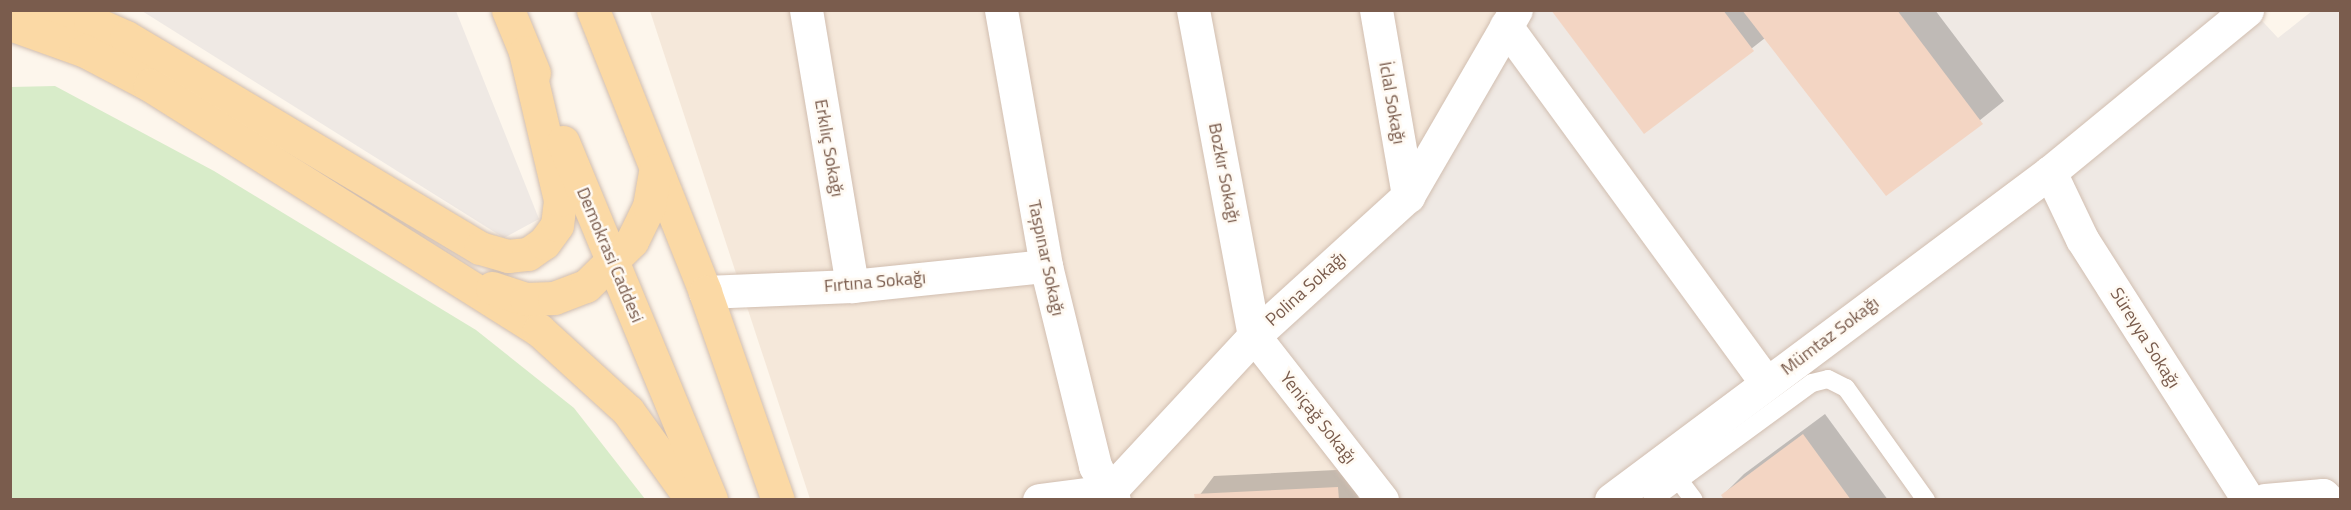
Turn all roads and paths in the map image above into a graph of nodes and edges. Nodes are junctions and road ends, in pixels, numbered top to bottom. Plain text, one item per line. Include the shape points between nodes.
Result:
1 (508, 10) edge
2 (593, 10) edge
3 (806, 10) edge
4 (1001, 10) edge
5 (1193, 10) edge
6 (1376, 10) edge
7 (2247, 10) edge
8 (10, 15) edge
9 (1511, 18) edge
10 (10, 24) edge
11 (525, 52) junction
12 (655, 171) junction
13 (2050, 172) junction
14 (1408, 196) junction
15 (613, 264) junction
16 (1046, 267) junction
17 (464, 279) junction
18 (852, 286) junction
19 (705, 292) junction
20 (1254, 336) junction
21 (1766, 383) junction
22 (1672, 470) junction
23 (1112, 495) edge
24 (692, 500) edge
25 (711, 500) edge
26 (778, 500) edge
27 (1039, 500) edge
28 (1382, 500) edge
29 (1611, 500) edge
30 (1652, 500) edge
31 (1694, 500) edge
32 (1926, 500) edge
33 (2248, 500) edge
34 (2265, 500) edge
35 (2328, 500) edge

1 - 11 main road, Demokrasi Caddesi
2 - 12 main road
3 - 18 street, Erkılıç Sokağı
4 - 16 street, Taşpınar Sokağı
5 - 20 street, Bozkır Sokağı
6 - 14 street, İclal Sokağı
7 - 13 street, Mümtaz Sokağı
8 - 11 main road via 90,21 126,37 480,248 508,256 528,254 544,243 557,225 560,200
9 - 14 street, Polina Sokağı
9 - 21 street
10 - 17 main road via 85,51 150,85
11 - 15 main road, Demokrasi Caddesi
12 - 15 main road via 650,206 632,242
12 - 19 main road
13 - 21 street, Mümtaz Sokağı
13 - 33 street, Süreyya Sokağı via 2082,239
14 - 20 street, Polina Sokağı
15 - 17 main road via 586,286 554,298 526,299
15 - 25 main road, Demokrasi Caddesi
16 - 18 street, Fırtına Sokağı
16 - 23 street, Taşpınar Sokağı via 1095,466
17 - 24 main road via 585,367 628,411
18 - 19 street, Fırtına Sokağı
19 - 26 main road
20 - 23 street, Polina Sokağı
20 - 28 street, Yeniçağ Sokağı
21 - 22 street, Mümtaz Sokağı
22 - 29 street, Mümtaz Sokağı
22 - 30 lane
22 - 31 lane
22 - 32 lane via 1812,382 1828,379 1846,388
23 - 27 street
34 - 35 street via 2323,495

